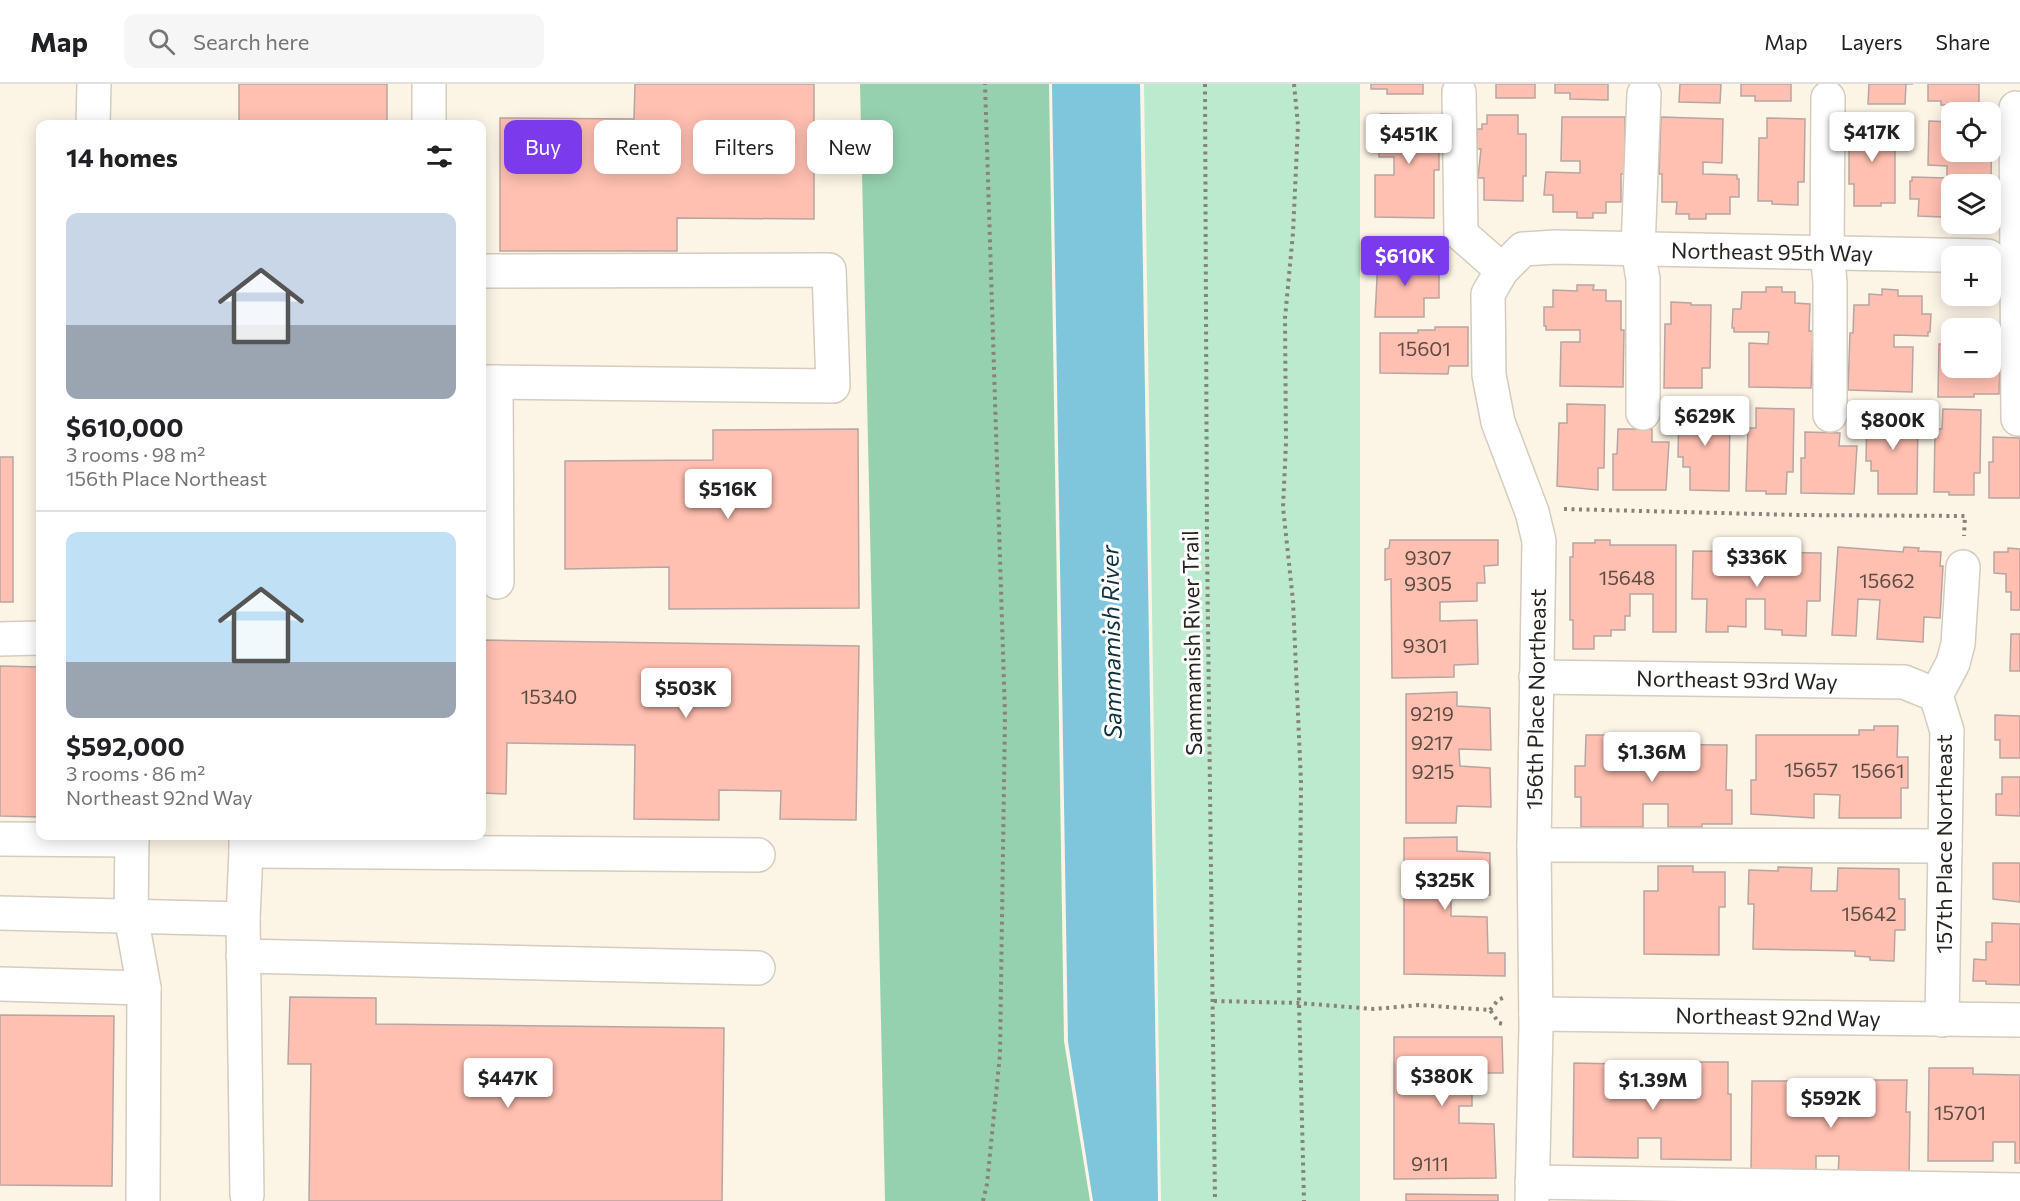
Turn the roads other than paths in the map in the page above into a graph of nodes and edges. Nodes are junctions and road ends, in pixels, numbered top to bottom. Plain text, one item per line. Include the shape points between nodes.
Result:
1 (94, 84) edge
2 (429, 84) edge
3 (1459, 92) dead end
4 (1644, 94) dead end
5 (1828, 98) dead end
6 (2016, 108) dead end
7 (93, 120) edge
8 (429, 120) edge
9 (1555, 248) joint
10 (1638, 249) junction
11 (1827, 253) junction
12 (2004, 257) edge
13 (1502, 270) junction
14 (486, 271) edge
15 (489, 382) edge
16 (1643, 413) dead end
17 (1830, 415) dead end
18 (2018, 419) dead end
19 (1963, 567) dead end
20 (497, 582) dead end
21 (36, 638) edge
22 (0, 639) edge
23 (1536, 677) junction
24 (1936, 695) junction
25 (0, 839) edge
26 (36, 839) edge
27 (132, 840) edge
28 (246, 843) edge
29 (1534, 845) junction
30 (1945, 846) junction
31 (758, 855) dead end
32 (0, 913) edge
33 (131, 916) junction
34 (243, 919) junction
35 (243, 956) junction
36 (758, 968) dead end
37 (0, 984) edge
38 (144, 988) junction
39 (1521, 1019) junction
40 (1942, 1020) junction
41 (2020, 1020) edge
42 (2020, 1190) edge
43 (1532, 1191) edge
44 (247, 1195) dead end
45 (143, 1201) edge

1 - 7 street
2 - 8 street
3 - 13 street via 1461,234
4 - 10 street
5 - 11 street
6 - 12 street
9 - 10 street, Northeast 95th Way
9 - 13 street, 156th Place Northeast via 1523,249
10 - 11 street, Northeast 95th Way
10 - 16 street via 1643,279
11 - 12 street, Northeast 95th Way
11 - 17 street
12 - 18 street
13 - 23 street, 156th Place Northeast via 1488,294 1489,375 1498,422 1539,541
14 - 15 street via 829,270 833,386
15 - 20 street
19 - 24 street via 1958,644
21 - 22 street
23 - 24 street, Northeast 93rd Way via 1904,682
23 - 29 street, 156th Place Northeast
24 - 30 street, 157th Place Northeast via 1947,731
25 - 26 street
27 - 33 street
28 - 31 street
28 - 34 street
29 - 30 street
29 - 39 street, 156th Place Northeast
30 - 40 street, 157th Place Northeast
32 - 33 street
33 - 34 street
33 - 38 street
34 - 35 street
35 - 36 street
35 - 44 street
37 - 38 street
38 - 45 street
39 - 40 street, Northeast 92nd Way
39 - 43 street, 156th Place Northeast
40 - 41 street, Northeast 92nd Way
42 - 43 street

